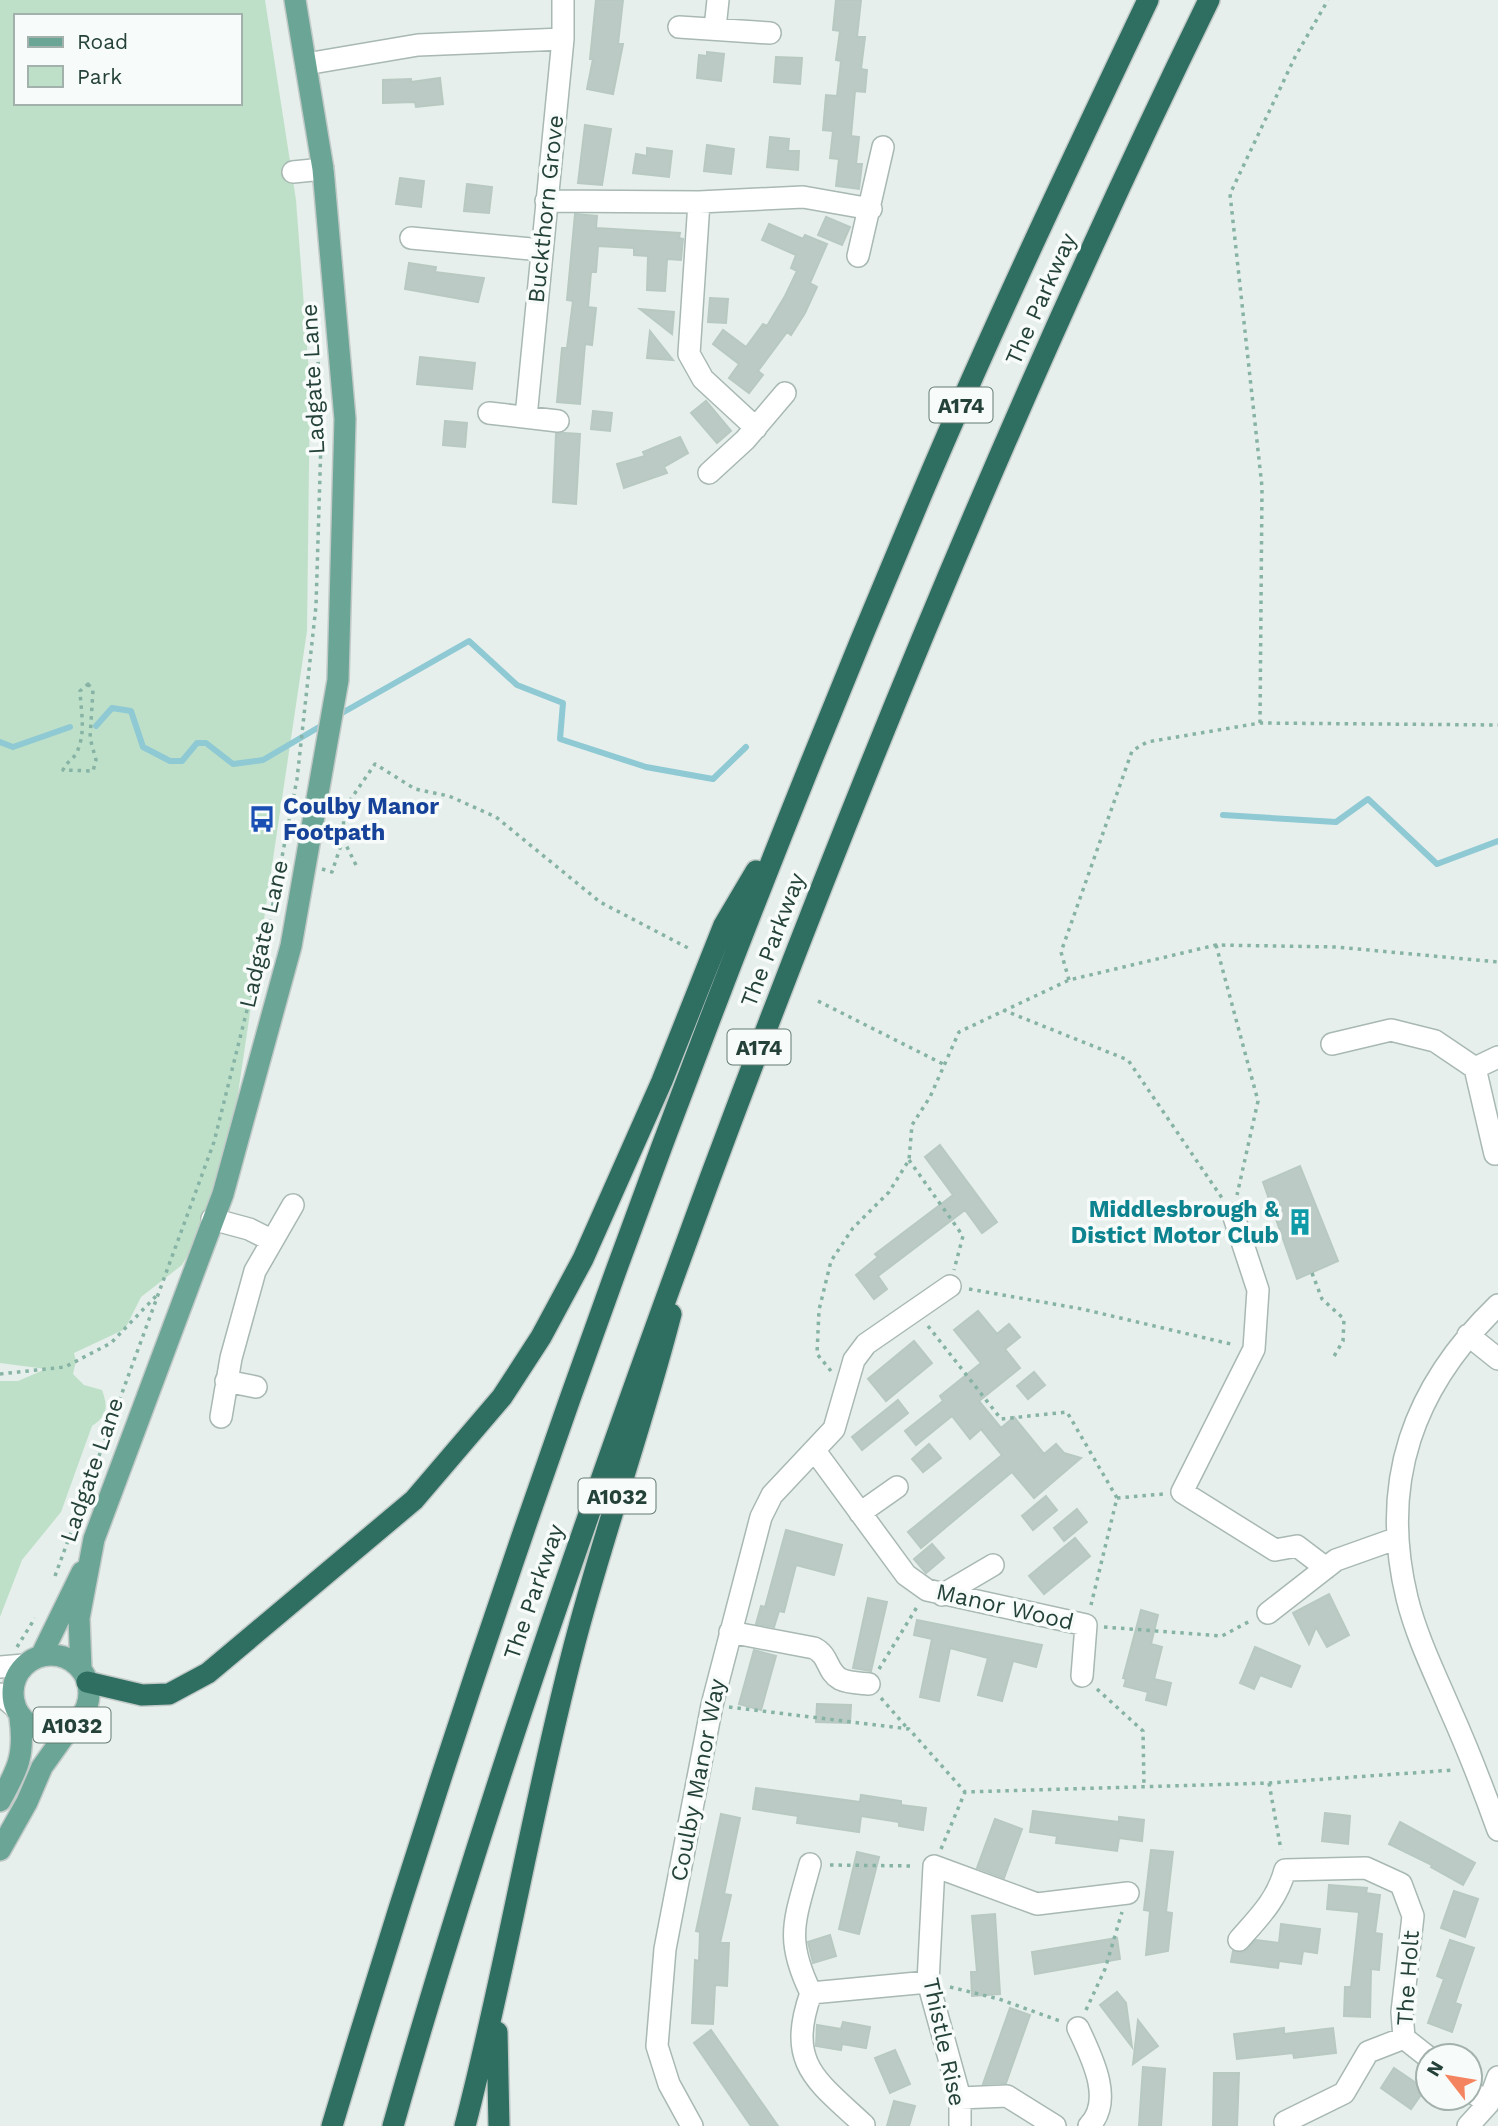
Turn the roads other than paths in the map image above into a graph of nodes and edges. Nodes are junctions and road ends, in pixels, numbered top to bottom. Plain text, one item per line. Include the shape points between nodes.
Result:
1 (295, 0) edge
2 (563, 0) edge
3 (718, 0) edge
4 (1148, 0) edge
5 (1209, 0) edge
6 (679, 27) dead end
7 (715, 28) junction
8 (770, 33) dead end
9 (563, 39) junction
10 (306, 64) junction
11 (883, 147) dead end
12 (323, 169) junction
13 (293, 172) dead end
14 (546, 201) junction
15 (699, 202) junction
16 (871, 209) junction
17 (411, 238) dead end
18 (542, 250) junction
19 (859, 256) dead end
20 (785, 393) dead end
21 (489, 413) dead end
22 (526, 417) junction
23 (558, 421) dead end
24 (756, 428) junction
25 (709, 473) dead end
26 (789, 816) junction
27 (1332, 1044) dead end
28 (1498, 1057) edge
29 (1475, 1068) junction
30 (1494, 1154) dead end
31 (293, 1205) dead end
32 (1233, 1214) road end
33 (696, 1218) junction
34 (212, 1219) junction
35 (271, 1240) junction
36 (950, 1286) road end
37 (1498, 1305) edge
38 (1468, 1335) junction
39 (1498, 1359) edge
40 (226, 1381) junction
41 (256, 1387) dead end
42 (221, 1417) dead end
43 (815, 1451) junction
44 (897, 1487) dead end
45 (860, 1513) junction
46 (1395, 1539) junction
47 (88, 1561) junction
48 (993, 1565) dead end
49 (1326, 1568) junction
50 (934, 1593) junction
51 (1268, 1612) road end
52 (730, 1632) junction
53 (18, 1661) edge
54 (84, 1676) junction
55 (1083, 1676) road end
56 (869, 1684) road end
57 (12, 1706) edge
58 (72, 1725) junction
59 (0, 1801) edge
60 (1498, 1830) edge
61 (0, 1850) edge
62 (810, 1864) road end
63 (1128, 1893) road end
64 (1239, 1940) dead end
65 (928, 1982) junction
66 (811, 1993) junction
67 (496, 2009) junction
68 (1078, 2028) road end
69 (1404, 2038) junction
70 (1414, 2046) edge
71 (1498, 2077) edge
72 (960, 2098) junction
73 (1484, 2101) edge
74 (1488, 2104) junction
75 (1285, 2122) dead end
76 (864, 2125) edge
77 (332, 2126) edge
78 (393, 2126) edge
79 (466, 2126) edge
80 (499, 2126) edge
81 (692, 2126) edge
82 (960, 2126) edge
83 (1055, 2126) edge
84 (1089, 2126) edge
85 (1468, 2126) edge

1 - 10 main road, Ladgate Lane
2 - 9 street, Buckthorn Grove
3 - 7 street
4 - 26 highway, The Parkway / A174 via 930,475
5 - 33 highway, The Parkway / A174 via 1114,198 889,717
6 - 7 street
7 - 8 street
9 - 10 street via 418,45
9 - 14 street, Buckthorn Grove
10 - 12 main road, Ladgate Lane
11 - 16 street
12 - 13 street
12 - 34 main road, Ladgate Lane via 345,419 338,680 291,946 246,1119
14 - 15 street
14 - 18 street, Buckthorn Grove
15 - 16 street via 803,197
15 - 24 street via 690,354 703,379
16 - 19 street
17 - 18 street
18 - 22 street, Buckthorn Grove
20 - 24 street
21 - 22 street
22 - 23 street
24 - 25 street
26 - 54 highway, A174 via 724,925 663,1081 583,1259 515,1377 459,1451 414,1500 332,1573 208,1673 169,1694 142,1695
26 - 77 highway, The Parkway / A174 via 606,1295 524,1530
27 - 29 street via 1391,1030 1435,1041
28 - 29 street
29 - 30 street
31 - 35 street
32 - 49 street via 1258,1290 1254,1349 1182,1492 1275,1550 1297,1546
33 - 67 highway, A1032 via 654,1381 573,1649 542,1775
33 - 78 highway, The Parkway / A174 via 639,1366 503,1767
34 - 35 street
34 - 47 main road, Ladgate Lane
35 - 40 street via 252,1282
36 - 43 street, Coulby Manor Way via 866,1345 854,1360 834,1429
37 - 38 street
38 - 39 street
38 - 46 street via 1440,1371 1416,1423 1399,1477
40 - 41 street
40 - 42 street
43 - 45 street, Manor Wood
43 - 52 street, Coulby Manor Way via 772,1495 761,1517
44 - 45 street
45 - 50 street, Manor Wood via 906,1575
46 - 49 street via 1336,1560
46 - 60 street via 1407,1600 1426,1654
47 - 53 main road, Ladgate Lane via 57,1617
47 - 54 main road, Ladgate Lane via 78,1627
48 - 50 street
49 - 51 street
50 - 55 street, Manor Wood via 1086,1625
52 - 56 street via 814,1648 824,1653 836,1676
52 - 81 street, Coulby Manor Way via 665,1949 657,2046 669,2084
53 - 54 main road via 63,1657
53 - 57 main road, A1032
54 - 58 main road, A1032 via 89,1698
57 - 58 main road, A1032 via 34,1728 47,1731
57 - 59 main road, A1032 via 24,1746 17,1771
58 - 61 main road, A1032 via 42,1767
62 - 66 street via 792,1930 796,1964
63 - 65 street, Thistle Rise via 1037,1904 934,1866
64 - 69 street, The Holt via 1273,1903 1285,1870 1366,1868 1401,1884 1413,1916 1402,2012
65 - 66 street
65 - 72 street, Thistle Rise
66 - 76 street via 800,2047 811,2075
67 - 79 highway, A1032
67 - 80 highway
68 - 84 street via 1098,2075 1098,2103
69 - 70 street, The Holt
69 - 75 street via 1368,2052 1344,2093
71 - 74 street
72 - 82 street, Thistle Rise
72 - 83 street via 1007,2096
73 - 74 street
74 - 85 street

